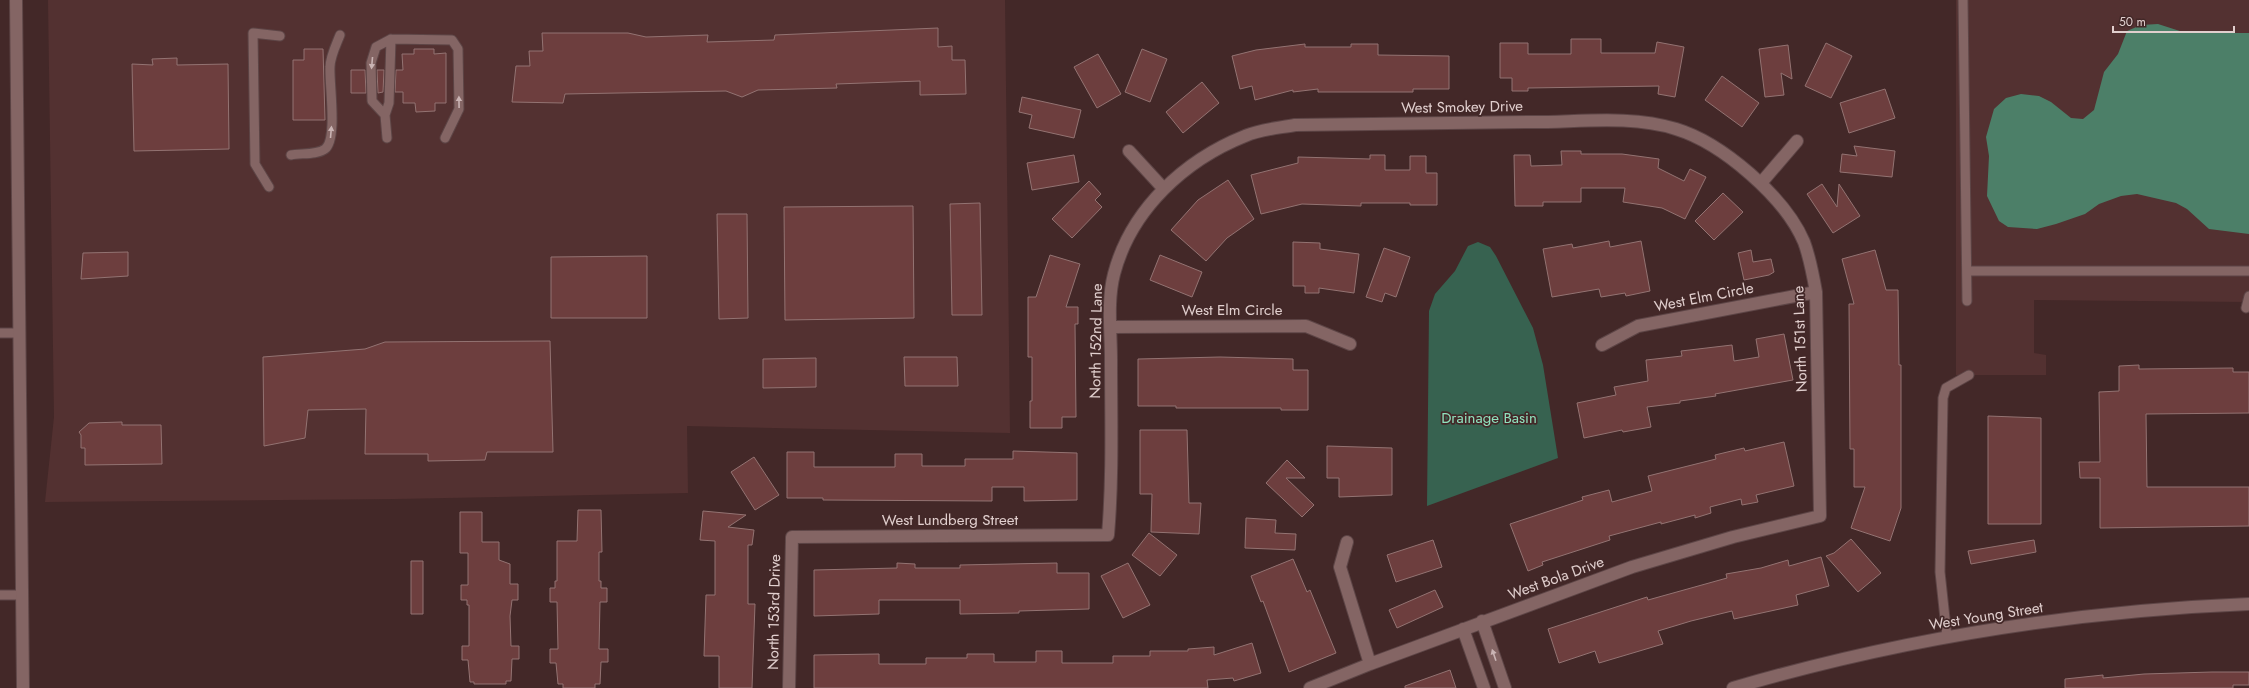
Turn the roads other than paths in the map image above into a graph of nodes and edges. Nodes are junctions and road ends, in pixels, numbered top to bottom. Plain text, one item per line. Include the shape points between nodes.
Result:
1 (16, 0) edge
2 (1963, 0) edge
3 (340, 35) dead end
4 (280, 36) dead end
5 (391, 39) junction
6 (385, 115) junction
7 (386, 138) dead end
8 (445, 138) dead end
9 (1797, 141) dead end
10 (1129, 151) dead end
11 (291, 154) dead end
12 (1761, 183) junction
13 (269, 187) dead end
14 (1163, 188) junction
15 (1968, 271) junction
16 (2249, 271) edge
17 (1816, 292) junction
18 (2249, 296) edge
19 (1967, 301) dead end
20 (2246, 308) dead end
21 (1110, 327) junction
22 (0, 333) edge
23 (20, 333) junction
24 (1350, 344) dead end
25 (1602, 345) dead end
26 (1969, 375) dead end
27 (1820, 516) joint
28 (1108, 535) joint
29 (792, 537) joint
30 (1347, 542) dead end
31 (0, 595) edge
32 (22, 595) junction
33 (2249, 604) edge
34 (1482, 621) junction
35 (1463, 629) junction
36 (1946, 637) junction
37 (1370, 664) junction
38 (23, 688) edge
39 (789, 688) edge
40 (1310, 688) edge
41 (1484, 688) edge
42 (1505, 688) edge
43 (1733, 688) edge

1 - 23 street
2 - 15 lane
11 -> 3 lane via 318,152 328,145 332,128 330,66
4 - 13 lane via 253,33 255,164
5 - 6 lane via 389,103
5 -> 6 lane via 376,47 371,63 372,101
8 -> 5 lane via 459,109 458,49 452,40
6 - 7 lane
9 - 12 street
10 - 14 street
12 - 14 street, West Smokey Drive via 1725,154 1677,129 1621,121 1295,125 1246,135 1225,145 1197,160
12 - 17 street, North 151st Lane via 1787,215 1803,241
14 - 21 street, North 152nd Lane via 1138,222 1122,253 1114,275
15 - 16 lane
15 - 19 lane
17 - 25 street, West Elm Circle via 1638,326
17 - 27 street, North 151st Lane
18 - 20 lane
21 - 24 street, West Elm Circle via 1306,326
21 - 28 street, North 152nd Lane
22 - 23 lane
23 - 32 street
26 - 36 lane via 1946,388 1943,398 1940,572
27 - 34 street, West Bola Drive via 1733,537 1632,567
28 - 29 street, West Lundberg Street
29 - 39 street, North 153rd Drive
30 - 37 street via 1340,567
31 - 32 lane
32 - 38 street
33 - 36 street, West Young Street via 2095,616
34 - 35 street, West Bola Drive
42 -> 34 street
35 - 37 street, West Bola Drive
35 - 41 street
36 - 43 street, West Young Street via 1848,658
37 - 40 street, West Bola Drive

